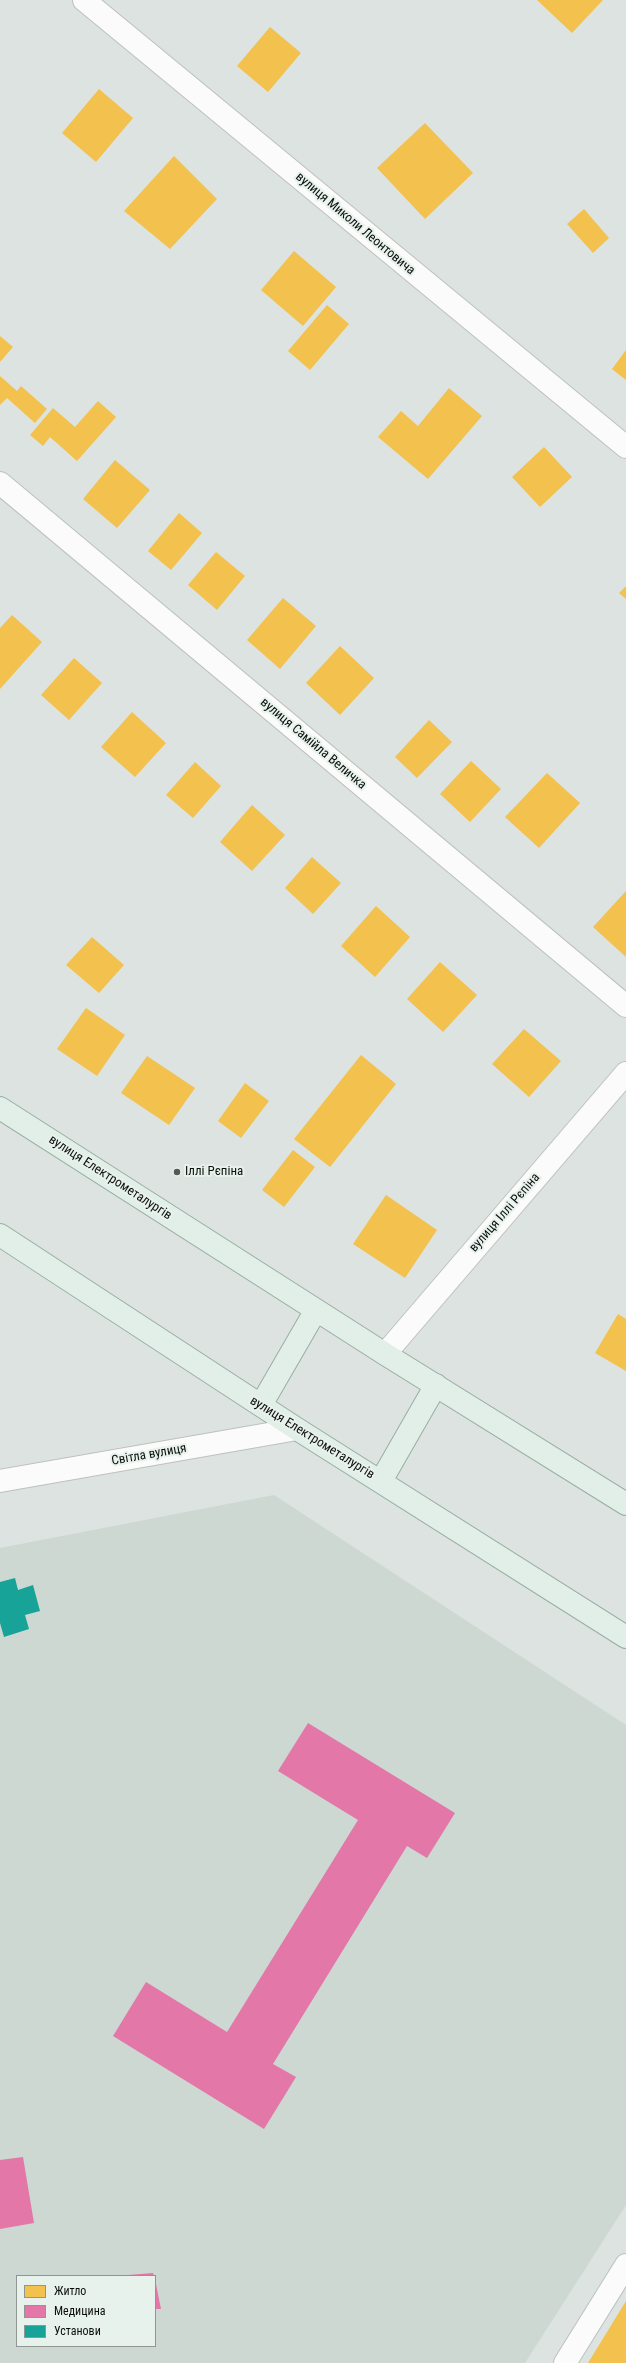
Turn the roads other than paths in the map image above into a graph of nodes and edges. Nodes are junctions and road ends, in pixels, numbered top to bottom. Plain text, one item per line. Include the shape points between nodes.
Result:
1 (84, 0) edge
2 (626, 447) edge
3 (0, 483) edge
4 (626, 1006) edge
5 (626, 1073) edge
6 (0, 1108) edge
7 (0, 1236) edge
8 (316, 1310) junction
9 (385, 1354) junction
10 (436, 1385) junction
11 (261, 1405) junction
12 (297, 1429) junction
13 (0, 1481) edge
14 (380, 1481) junction
15 (626, 1504) edge
16 (626, 1637) edge
17 (626, 2265) edge
18 (565, 2363) edge

1 - 2 street, вулиця Миколи Леонтовича
3 - 4 street, вулиця Самійла Величка
5 - 9 street, вулиця Іллі Рєпіна
6 - 8 main road, вулиця Електрометалургів
7 - 11 main road, вулиця Електрометалургів
8 - 9 main road, вулиця Електрометалургів
8 - 11 main road
9 - 10 main road, вулиця Електрометалургів
10 - 14 main road
10 - 15 main road, вулиця Електрометалургів
11 - 12 main road, вулиця Електрометалургів
12 - 13 street, Світла вулиця
12 - 14 main road, вулиця Електрометалургів
14 - 16 main road, вулиця Електрометалургів
17 - 18 street

